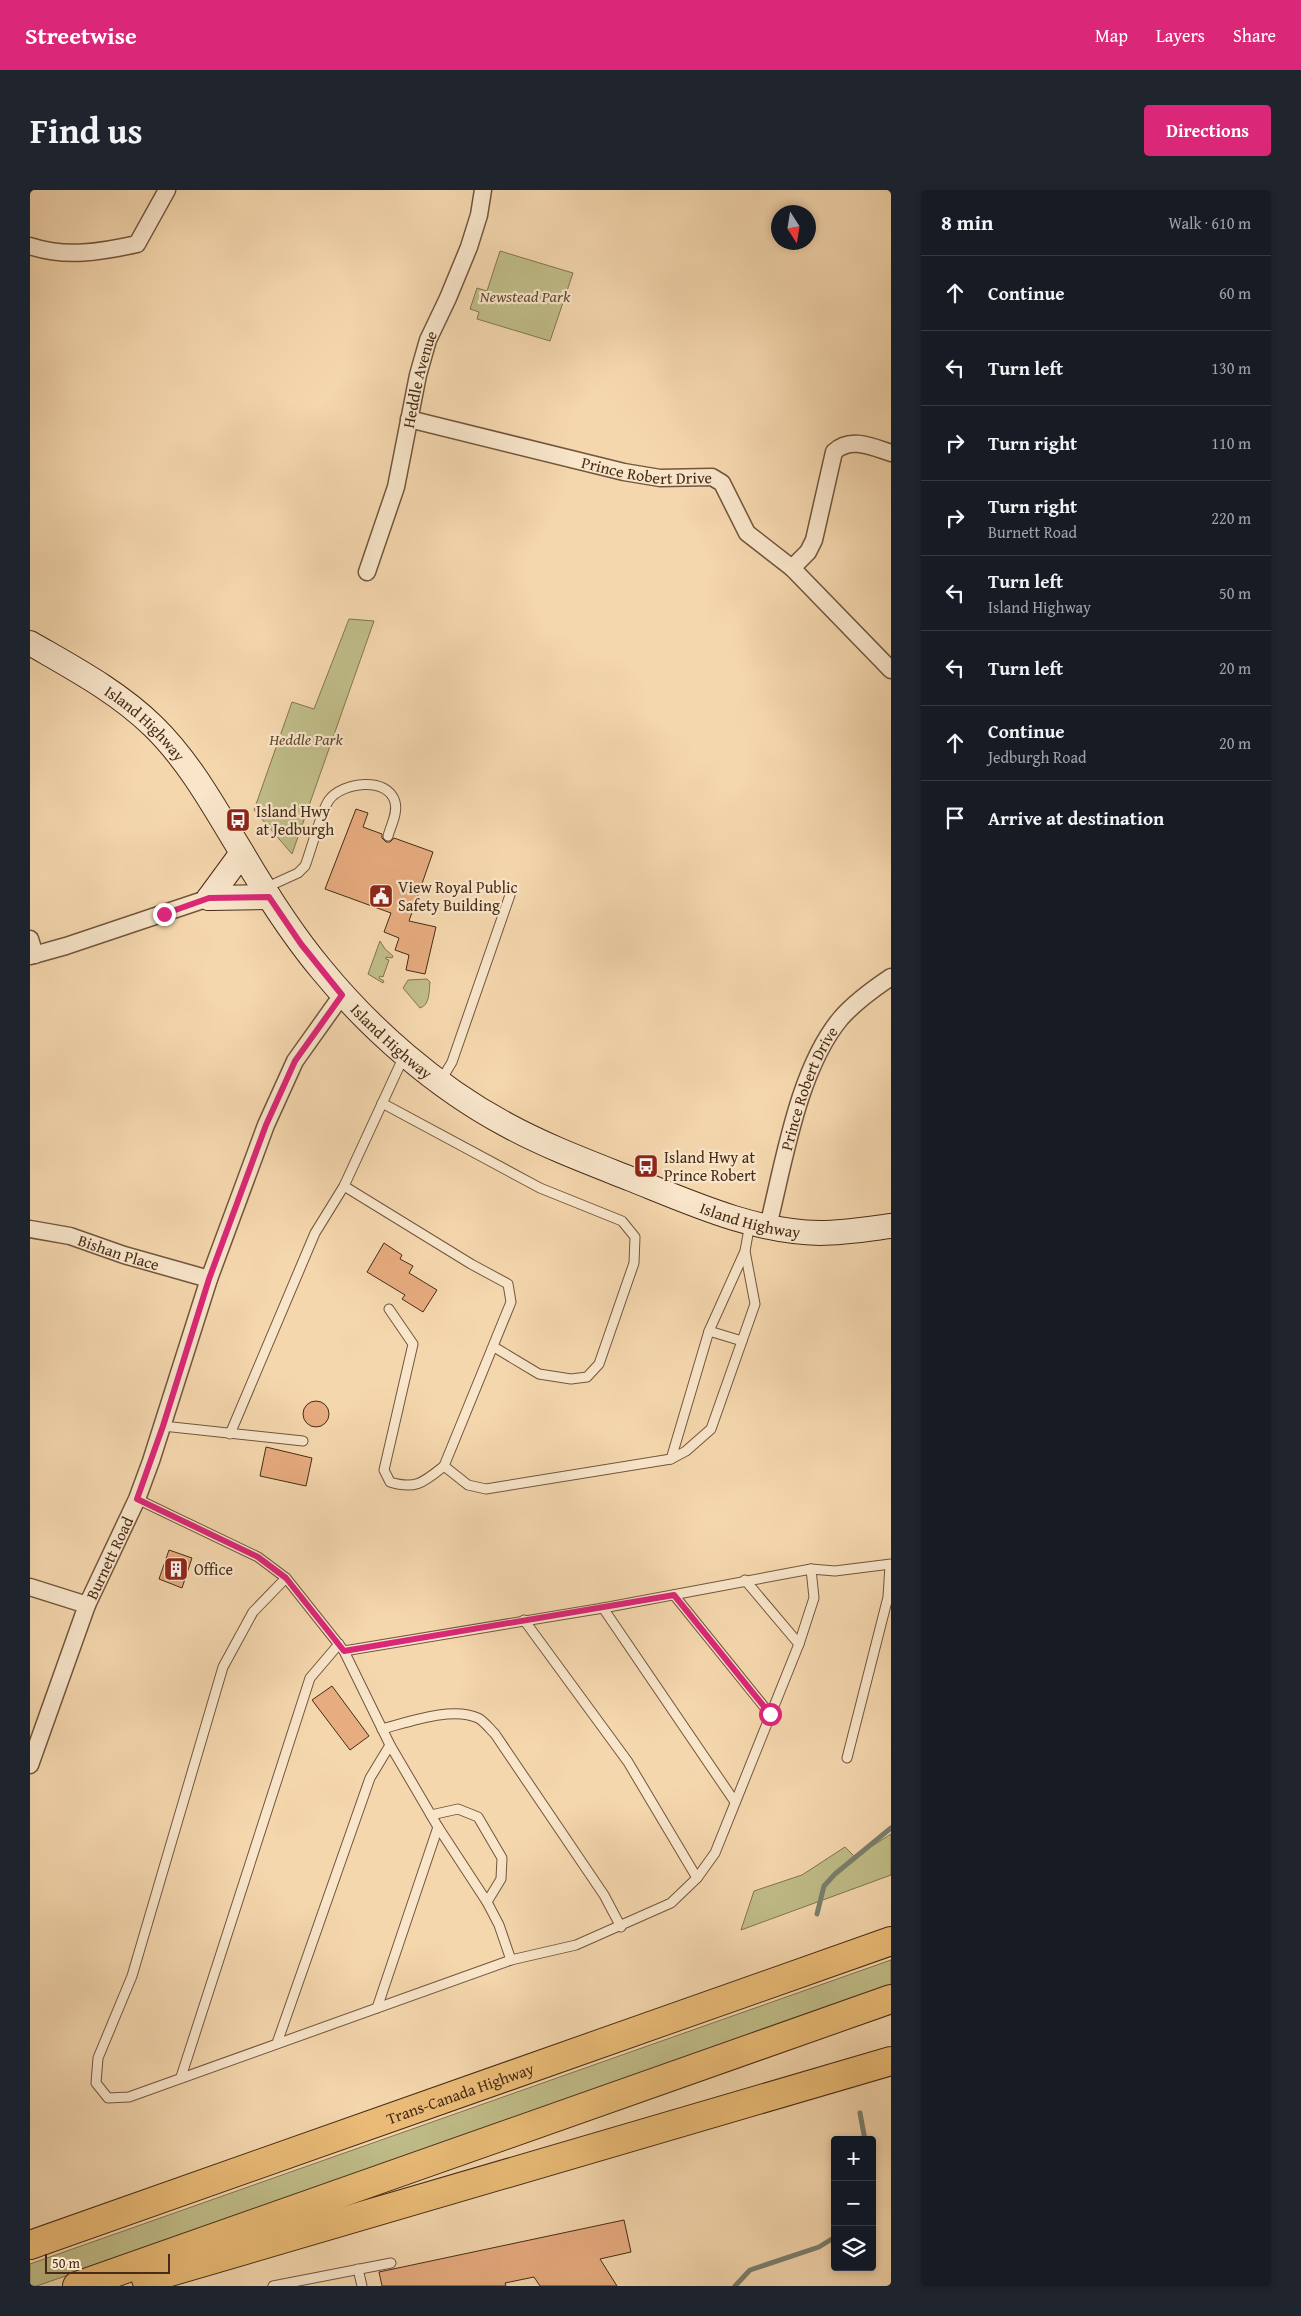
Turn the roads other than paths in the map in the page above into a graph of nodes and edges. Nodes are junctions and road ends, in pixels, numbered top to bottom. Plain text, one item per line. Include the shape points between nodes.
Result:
1 (167, 190) edge
2 (483, 190) edge
3 (30, 246) edge
4 (409, 419) junction
5 (891, 453) edge
6 (792, 568) junction
7 (367, 572) dead end
8 (30, 643) edge
9 (891, 670) edge
10 (388, 836) dead end
11 (242, 853) junction
12 (266, 893) junction
13 (510, 895) dead end
14 (209, 898) junction
15 (32, 950) edge
16 (891, 976) edge
17 (342, 995) junction
18 (404, 1056) junction
19 (440, 1082) junction
20 (382, 1103) junction
21 (344, 1186) junction
22 (759, 1224) junction
23 (891, 1226) edge
24 (30, 1228) edge
25 (745, 1251) junction
26 (209, 1279) junction
27 (389, 1309) dead end
28 (709, 1331) junction
29 (742, 1341) junction
30 (494, 1347) junction
31 (163, 1426) junction
32 (230, 1434) junction
33 (303, 1441) dead end
34 (671, 1459) junction
35 (444, 1466) junction
36 (137, 1499) junction
37 (891, 1564) edge
38 (811, 1569) junction
39 (286, 1578) junction
40 (745, 1580) junction
41 (30, 1587) edge
42 (674, 1595) junction
43 (87, 1605) junction
44 (603, 1608) junction
45 (524, 1620) junction
46 (799, 1644) junction
47 (342, 1648) junction
48 (770, 1714) junction
49 (382, 1729) junction
50 (390, 1745) junction
51 (848, 1758) dead end
52 (30, 1765) edge
53 (735, 1802) junction
54 (431, 1815) junction
55 (438, 1826) junction
56 (697, 1878) junction
57 (487, 1902) junction
58 (621, 1927) junction
59 (891, 1941) edge
60 (511, 1960) junction
61 (891, 1999) edge
62 (377, 2008) junction
63 (278, 2043) junction
64 (891, 2061) edge
65 (181, 2077) junction
66 (891, 2078) edge
67 (718, 2112) junction
68 (30, 2245) edge
69 (391, 2263) dead end
70 (358, 2269) junction
71 (77, 2286) edge
72 (123, 2286) edge
73 (273, 2286) edge
74 (362, 2286) edge

1 - 3 street via 137,244 97,253 50,253
2 - 4 street, Heddle Avenue via 469,248 428,340
4 - 6 street, Prince Robert Drive via 624,472 660,478 712,477 722,483 747,533
4 - 7 street, Heddle Avenue via 396,487
5 - 6 street via 858,443 840,446 834,452 814,540 808,552
6 - 9 street, Prince Robert Drive
8 - 11 main road, Island Highway via 108,689 153,726 203,787
10 - 12 lane via 395,815 392,794 370,784 338,792 329,800 305,866
11 - 12 main road, Island Highway
11 - 14 main road
12 - 14 main road
12 - 17 main road, Island Highway
13 - 19 lane via 452,1062
14 - 15 street
16 - 22 street, Prince Robert Drive via 864,995 826,1040 810,1074
17 - 18 main road, Island Highway
17 - 26 street, Burnett Road via 295,1061 266,1125
18 - 19 main road, Island Highway
18 - 20 lane
19 - 22 main road, Island Highway via 504,1124 582,1160 688,1202
20 - 21 lane
20 - 30 lane via 540,1188 622,1221 635,1236 634,1263 599,1364 587,1377 571,1379 539,1374
21 - 30 lane via 508,1284 511,1302
21 - 32 lane via 316,1233
22 - 23 main road, Island Highway via 819,1233
22 - 25 lane
24 - 26 street, Bishan Place via 70,1236
25 - 28 lane
25 - 29 lane via 755,1304
26 - 31 street, Burnett Road
27 - 35 lane via 413,1344 384,1470 390,1482 405,1487 424,1483
28 - 29 lane
28 - 34 lane
29 - 34 lane via 710,1429 686,1451
30 - 35 lane
31 - 32 lane
31 - 36 street, Burnett Road
32 - 33 lane
34 - 35 lane via 486,1489 468,1485
36 - 39 lane via 258,1557
36 - 43 street, Burnett Road
37 - 38 lane via 835,1571
37 - 51 lane via 888,1597
38 - 40 lane
38 - 46 lane via 814,1598
39 - 47 lane
39 - 65 lane via 253,1612 224,1667 132,1976 98,2058 96,2083 108,2098 128,2097
40 - 42 lane
40 - 46 lane
41 - 43 street
42 - 44 lane
42 - 48 lane
43 - 52 street, Burnett Road
44 - 45 lane
44 - 53 lane
45 - 47 lane
45 - 56 lane via 628,1762
46 - 48 lane
47 - 49 lane
47 - 65 lane via 310,1678
48 - 53 lane
49 - 50 lane
49 - 58 lane via 419,1719 458,1714 479,1719 495,1734 517,1766 604,1895
50 - 54 lane
50 - 63 lane via 370,1778
53 - 56 lane via 716,1853
54 - 55 lane
54 - 57 lane via 458,1809 478,1817 502,1858 500,1879
55 - 57 lane
55 - 62 lane
56 - 58 lane via 671,1904
57 - 60 lane
58 - 60 lane via 576,1945
59 - 68 highway, Trans-Canada Highway
60 - 62 lane
61 - 71 highway
62 - 63 lane
63 - 65 lane
64 - 67 highway
66 - 67 highway
67 - 72 highway
69 - 70 lane
70 - 73 lane
70 - 74 lane

